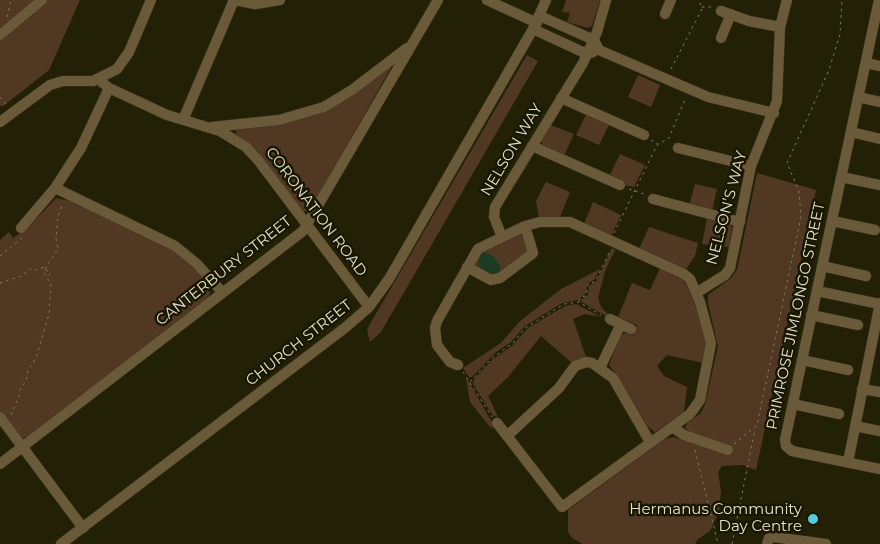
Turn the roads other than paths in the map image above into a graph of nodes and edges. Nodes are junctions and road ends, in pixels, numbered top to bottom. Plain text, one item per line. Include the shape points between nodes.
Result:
1 (42, 0) edge
2 (151, 0) edge
3 (234, 0) edge
4 (280, 0) edge
5 (438, 0) edge
6 (487, 0) edge
7 (546, 0) edge
8 (606, 0) edge
9 (671, 0) edge
10 (787, 0) edge
11 (879, 0) edge
12 (665, 14) dead end
13 (878, 20) edge
14 (537, 23) junction
15 (780, 27) junction
16 (0, 35) edge
17 (721, 38) dead end
18 (411, 46) junction
19 (592, 48) junction
20 (866, 63) junction
21 (880, 66) edge
22 (98, 79) junction
23 (109, 88) junction
24 (858, 97) junction
25 (561, 98) junction
26 (880, 102) edge
27 (774, 113) junction
28 (183, 120) junction
29 (0, 122) edge
30 (209, 127) junction
31 (851, 132) junction
32 (644, 135) dead end
33 (880, 139) edge
34 (532, 146) junction
35 (678, 148) dead end
36 (751, 166) junction
37 (841, 177) junction
38 (620, 185) road end
39 (880, 185) edge
40 (55, 188) junction
41 (653, 199) road end
42 (832, 221) junction
43 (740, 222) junction
44 (307, 225) junction
45 (526, 226) junction
46 (21, 228) road end
47 (875, 230) dead end
48 (502, 237) junction
49 (822, 266) junction
50 (467, 267) junction
51 (866, 276) dead end
52 (817, 291) junction
53 (222, 292) junction
54 (696, 293) junction
55 (880, 303) edge
56 (369, 307) junction
57 (812, 316) junction
58 (610, 320) road end
59 (858, 325) dead end
60 (875, 353) edge
61 (802, 360) junction
62 (458, 365) road end
63 (600, 368) junction
64 (848, 370) dead end
65 (862, 388) junction
66 (880, 392) edge
67 (792, 404) junction
68 (839, 414) dead end
69 (3, 420) edge
70 (497, 423) road end
71 (855, 426) junction
72 (672, 427) junction
73 (880, 431) edge
74 (507, 436) junction
75 (650, 442) junction
76 (22, 447) junction
77 (727, 450) road end
78 (848, 462) junction
79 (0, 464) edge
80 (880, 470) edge
81 (83, 528) junction
82 (61, 544) edge
83 (767, 544) edge
84 (826, 544) edge

1 - 16 street
2 - 22 street via 126,58 111,74
3 - 4 street via 255,4
3 - 28 street
5 - 18 street, CANTERBURY STREET
6 - 14 street
7 - 14 street, CHURCH STREET
8 - 19 street
9 - 12 street
10 - 15 street, NELSON’S WAY
11 - 13 street, PRIMROSE JIMLONGO STREET
13 - 20 street, PRIMROSE JIMLONGO STREET
14 - 19 street
14 - 19 street
14 - 56 street, CHURCH STREET via 389,279
15 - 17 street via 749,21 726,12
15 - 27 street, NELSON’S WAY
18 - 30 street via 344,96 319,109 279,120
18 - 44 street, CANTERBURY STREET
19 - 25 street, NELSON WAY
19 - 27 street via 721,102
20 - 21 street
20 - 24 street, PRIMROSE JIMLONGO STREET
22 - 23 street, CORONATION ROAD
22 - 29 street via 54,83
23 - 28 street, CORONATION ROAD
23 - 40 street via 82,148
24 - 26 street
24 - 31 street, PRIMROSE JIMLONGO STREET
25 - 32 street
25 - 34 street, NELSON WAY
27 - 36 street, NELSON’S WAY
28 - 30 street, CORONATION ROAD
30 - 44 street, CORONATION ROAD via 230,136 252,153
31 - 33 street
31 - 37 street, PRIMROSE JIMLONGO STREET
34 - 38 street
34 - 48 street, NELSON WAY via 494,211
35 - 36 street
36 - 43 street, NELSON’S WAY
37 - 39 street
37 - 42 street, PRIMROSE JIMLONGO STREET
40 - 46 street
40 - 53 street via 175,246
41 - 43 street
42 - 47 street
42 - 49 street, PRIMROSE JIMLONGO STREET
43 - 54 street, NELSON’S WAY via 728,272
44 - 53 street, CANTERBURY STREET
44 - 56 street, CORONATION ROAD
45 - 48 street
45 - 50 street via 533,253 500,278 491,280
45 - 54 street via 540,222 566,222 684,274
48 - 50 street via 480,246
49 - 51 street
49 - 52 street, PRIMROSE JIMLONGO STREET
50 - 62 street via 435,328 437,345 450,362
52 - 55 street
52 - 57 street, PRIMROSE JIMLONGO STREET
53 - 76 street, CANTERBURY STREET
54 - 72 street via 710,336 711,351 699,404
55 - 60 street
56 - 81 street, CHURCH STREET
57 - 59 street
57 - 61 street, PRIMROSE JIMLONGO STREET
58 - 63 street via 626,327
60 - 65 street
61 - 64 street
61 - 67 street, PRIMROSE JIMLONGO STREET
63 - 74 street via 589,362 578,364 558,388
63 - 75 street via 616,382
65 - 66 street
65 - 71 street
67 - 68 street
67 - 78 street, PRIMROSE JIMLONGO STREET via 785,440 788,448
69 - 76 street
70 - 74 street
71 - 73 street
71 - 78 street
72 - 75 street
72 - 77 street
74 - 75 street via 562,507
76 - 79 street, CANTERBURY STREET
76 - 81 street
78 - 80 street
81 - 82 street, CHURCH STREET
83 - 84 street via 773,537

